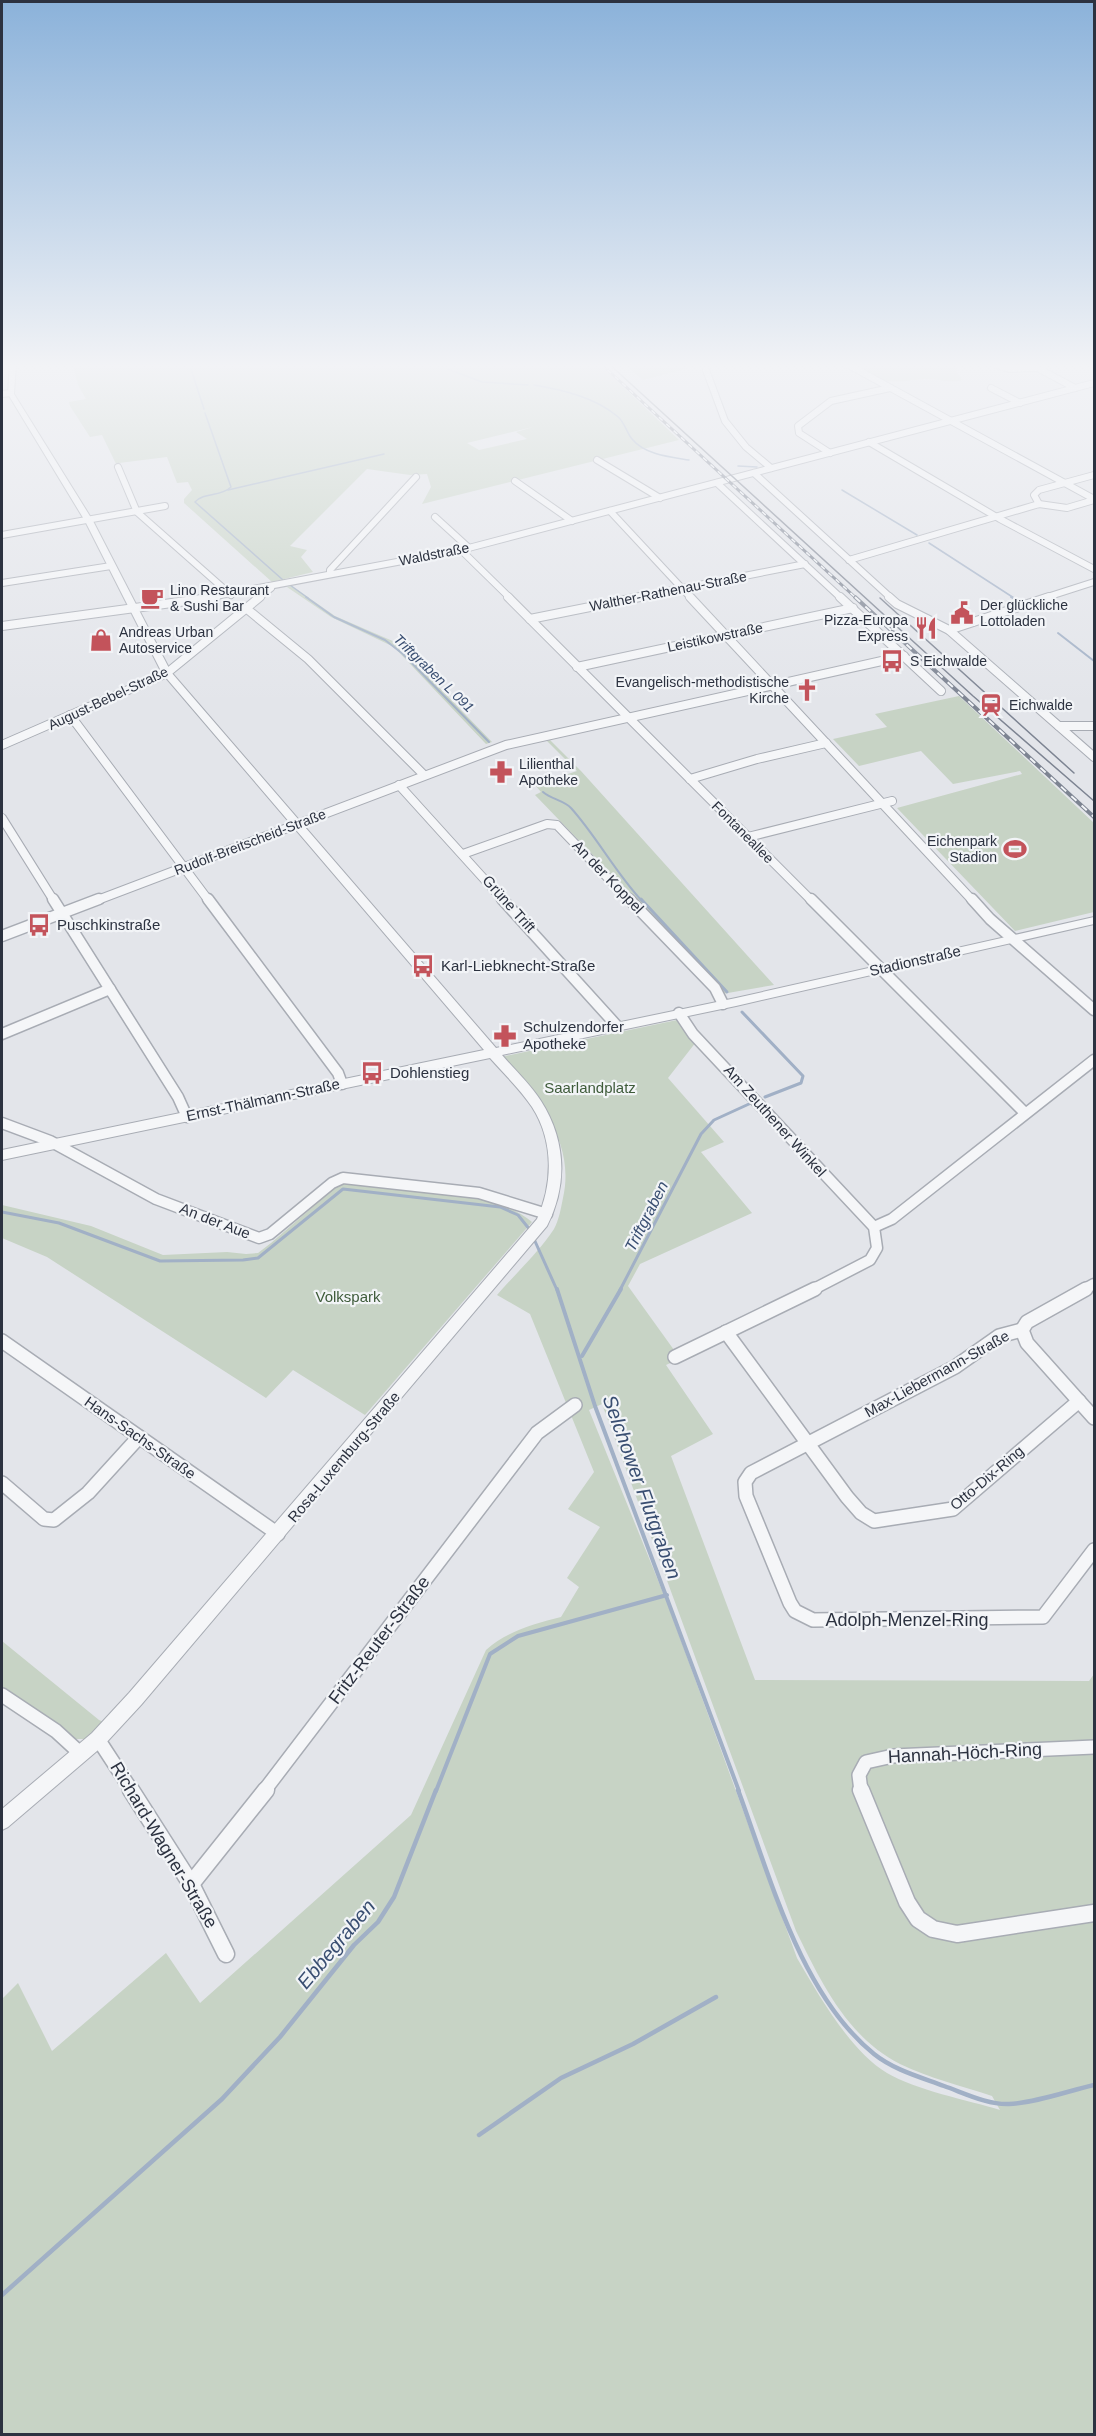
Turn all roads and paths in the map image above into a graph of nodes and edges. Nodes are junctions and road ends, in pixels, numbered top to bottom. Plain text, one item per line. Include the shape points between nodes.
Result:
1 (62, 477) edge
2 (123, 477) edge
3 (416, 477) dead end
4 (625, 477) edge
5 (740, 477) edge
6 (758, 477) edge
7 (929, 477) edge
8 (1053, 477) edge
9 (1089, 477) edge
10 (515, 482) dead end
11 (717, 483) junction
12 (1065, 483) junction
13 (660, 498) junction
14 (1095, 499) edge
15 (1039, 504) junction
16 (165, 506) dead end
17 (610, 511) junction
18 (137, 513) junction
19 (996, 516) junction
20 (435, 517) dead end
21 (89, 521) junction
22 (572, 521) junction
23 (2, 535) edge
24 (469, 548) junction
25 (460, 550) junction
26 (849, 560) junction
27 (805, 564) junction
28 (111, 566) junction
29 (1095, 569) edge
30 (330, 574) junction
31 (1095, 582) edge
32 (2, 583) edge
33 (271, 587) junction
34 (682, 588) junction
35 (231, 595) junction
36 (133, 607) junction
37 (853, 608) junction
38 (247, 609) junction
39 (530, 620) junction
40 (2, 626) edge
41 (950, 630) junction
42 (725, 635) junction
43 (904, 656) junction
44 (577, 667) junction
45 (167, 673) junction
46 (772, 685) junction
47 (941, 692) dead end
48 (70, 716) junction
49 (628, 717) junction
50 (1059, 726) junction
51 (1095, 726) edge
52 (826, 743) junction
53 (2, 745) edge
54 (1095, 757) edge
55 (424, 775) junction
56 (690, 779) junction
57 (399, 784) junction
58 (887, 802) junction
59 (2, 818) edge
60 (297, 824) junction
61 (748, 837) junction
62 (463, 854) junction
63 (184, 867) junction
64 (61, 913) junction
65 (1095, 921) edge
66 (2, 936) edge
67 (1013, 939) junction
68 (880, 969) junction
69 (110, 989) junction
70 (736, 1002) joint
71 (723, 1004) junction
72 (1095, 1010) edge
73 (679, 1013) junction
74 (617, 1026) junction
75 (2, 1034) edge
76 (493, 1052) junction
77 (1095, 1060) edge
78 (342, 1084) junction
79 (1025, 1113) junction
80 (187, 1117) junction
81 (2, 1123) edge
82 (55, 1144) junction
83 (2, 1155) edge
84 (547, 1214) junction
85 (874, 1227) junction
86 (1095, 1284) edge
87 (1022, 1330) junction
88 (726, 1332) junction
89 (2, 1341) edge
90 (675, 1357) dead end
91 (1079, 1401) junction
92 (575, 1405) dead end
93 (1095, 1418) edge
94 (139, 1437) junction
95 (807, 1444) junction
96 (2, 1483) edge
97 (279, 1534) junction
98 (1095, 1550) edge
99 (2, 1695) edge
100 (98, 1738) junction
101 (1095, 1747) edge
102 (80, 1753) junction
103 (2, 1821) edge
104 (191, 1884) junction
105 (1095, 1913) edge
106 (226, 1954) dead end

1 - 21 street
2 - 18 street
3 - 30 street
4 - 13 street
5 - 11 street, Waldstraße
6 - 26 street
7 - 19 street
8 - 12 street
9 - 12 street
10 - 22 street
11 - 13 street, Waldstraße
11 - 27 street
12 - 14 street
12 - 15 street via 1035,493
13 - 17 street, Waldstraße
14 - 15 street via 1066,508
15 - 19 street
16 - 18 street
17 - 22 street, Waldstraße
17 - 34 street
18 - 21 street
18 - 35 street
19 - 26 street
19 - 29 street
20 - 24 street
21 - 23 street
21 - 28 street
22 - 24 street, Waldstraße
24 - 25 street, Waldstraße
25 - 30 street, Waldstraße
25 - 39 street, Fontaneallee
26 - 41 street via 903,609
27 - 34 street, Walther-Rathenau-Straße
27 - 37 street
28 - 32 street
28 - 36 street
30 - 33 street
31 - 41 street
33 - 35 street
33 - 38 street, August-Bebel-Straße
34 - 39 street, Walther-Rathenau-Straße
34 - 42 street
35 - 36 street
36 - 40 street
36 - 45 street
37 - 42 street, Leistikowstraße
37 - 43 street
38 - 45 street, August-Bebel-Straße
38 - 55 street via 308,659
39 - 44 street, Fontaneallee
41 - 50 street
42 - 44 street, Leistikowstraße
42 - 46 street
43 - 46 street, Rudolf-Breitscheid-Straße
43 - 47 street
44 - 49 street, Fontaneallee
45 - 48 street, August-Bebel-Straße
45 - 60 street
46 - 49 street, Rudolf-Breitscheid-Straße
46 - 52 street
48 - 53 street, August-Bebel-Straße
48 - 63 street
49 - 55 street, Rudolf-Breitscheid-Straße via 499,747
49 - 56 street, Fontaneallee
50 - 51 street
50 - 54 street
52 - 56 street
52 - 58 street
55 - 57 street, Rudolf-Breitscheid-Straße
56 - 61 street, Fontaneallee
57 - 60 street, Rudolf-Breitscheid-Straße
57 - 62 street, Grüne Trift
58 - 61 street
58 - 67 street via 990,919
59 - 64 street
60 - 63 street, Rudolf-Breitscheid-Straße
60 - 76 street
61 - 68 street, Fontaneallee
62 - 71 street, An der Koppel via 547,824 557,825 715,988
62 - 74 street, Grüne Trift
63 - 64 street, Rudolf-Breitscheid-Straße
63 - 78 street via 333,1066
64 - 66 street, Rudolf-Breitscheid-Straße
64 - 69 street
65 - 67 street, Stadionstraße
67 - 68 street, Stadionstraße
67 - 72 street
68 - 70 street, Stadionstraße
68 - 79 street, Fontaneallee
69 - 75 street
69 - 80 street
70 - 71 street, Ernst-Thälmann-Straße
71 - 73 street, Ernst-Thälmann-Straße
73 - 74 street, Ernst-Thälmann-Straße
73 - 85 street, Am Zeuthener Winkel via 693,1034
74 - 76 street, Ernst-Thälmann-Straße
76 - 78 street, Ernst-Thälmann-Straße
76 - 84 street, Rosa-Luxemburg-Straße via 537,1105 551,1136 556,1171
77 - 79 street
78 - 80 street, Ernst-Thälmann-Straße
79 - 85 street via 892,1219
80 - 82 street, Ernst-Thälmann-Straße
81 - 82 street
82 - 83 street, Ernst-Thälmann-Straße
82 - 84 street, An der Aue via 156,1199 259,1238 270,1234 343,1178 479,1193
84 - 97 street, Rosa-Luxemburg-Straße
85 - 88 street via 879,1245 872,1259
86 - 87 street, Max-Liebermann-Straße via 1027,1322
87 - 91 street via 1027,1343
87 - 95 street, Max-Liebermann-Straße via 999,1336 955,1368
88 - 90 street
88 - 95 street
89 - 94 street, Hans-Sachs-Straße
91 - 93 street
91 - 95 street, Otto-Dix-Ring via 958,1505 946,1512 884,1522 867,1518
92 - 104 street, Fritz-Reuter-Straße via 537,1433
94 - 96 street via 56,1519 44,1519
94 - 97 street, Hans-Sachs-Straße
95 - 98 street, Adolph-Menzel-Ring via 751,1473 744,1486 790,1603 795,1611 813,1620 1043,1617
97 - 100 street, Rosa-Luxemburg-Straße
99 - 102 street via 56,1731
100 - 102 street, Rosa-Luxemburg-Straße
100 - 104 street, Richard-Wagner-Straße
101 - 105 street, Hannah-Höch-Ring via 893,1756 866,1762 859,1774 862,1796 906,1902 918,1919 933,1929 957,1934
102 - 103 street, Rosa-Luxemburg-Straße
104 - 106 street, Richard-Wagner-Straße

